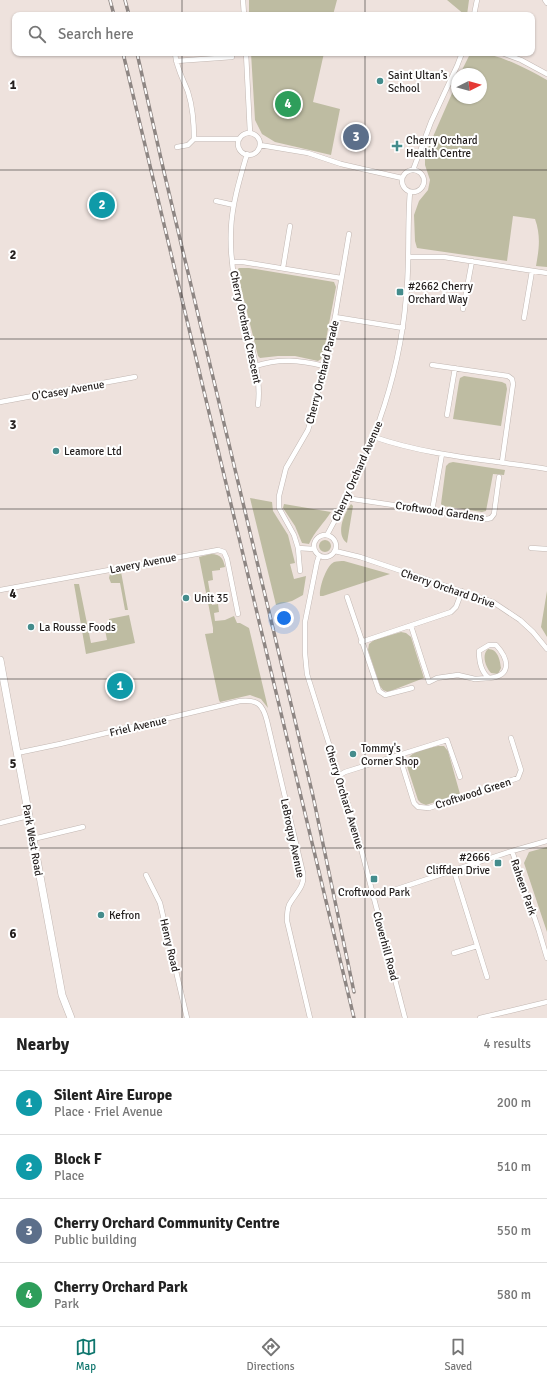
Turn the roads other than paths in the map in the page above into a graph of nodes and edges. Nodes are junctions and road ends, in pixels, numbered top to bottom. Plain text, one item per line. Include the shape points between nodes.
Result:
1 (243, 0) edge
2 (477, 0) edge
3 (545, 0) edge
4 (547, 3) edge
5 (244, 12) edge
6 (475, 12) edge
7 (175, 56) edge
8 (246, 56) edge
9 (461, 56) edge
10 (510, 56) edge
11 (232, 57) dead end
12 (176, 61) junction
13 (547, 74) edge
14 (250, 133) junction
15 (194, 139) junction
16 (239, 139) junction
17 (260, 144) junction
18 (177, 147) dead end
19 (247, 154) junction
20 (413, 170) junction
21 (402, 178) junction
22 (410, 192) junction
23 (216, 201) dead end
24 (234, 205) junction
25 (290, 226) dead end
26 (349, 234) dead end
27 (409, 257) junction
28 (472, 261) junction
29 (232, 262) junction
30 (283, 268) junction
31 (532, 271) junction
32 (547, 273) edge
33 (341, 278) junction
34 (463, 309) dead end
35 (335, 317) junction
36 (524, 318) dead end
37 (403, 328) junction
38 (432, 365) dead end
39 (255, 366) junction
40 (324, 366) junction
41 (454, 368) junction
42 (135, 377) dead end
43 (0, 402) edge
44 (258, 405) dead end
45 (447, 415) dead end
46 (374, 437) junction
47 (442, 454) junction
48 (502, 462) junction
49 (547, 469) edge
50 (499, 477) dead end
51 (346, 498) junction
52 (432, 511) junction
53 (327, 535) junction
54 (298, 548) junction
55 (531, 548) dead end
56 (314, 549) junction
57 (547, 549) edge
58 (335, 551) junction
59 (319, 556) junction
60 (300, 571) dead end
61 (0, 590) edge
62 (462, 591) junction
63 (347, 597) dead end
64 (238, 614) dead end
65 (410, 626) junction
66 (361, 642) junction
67 (547, 649) edge
68 (0, 660) edge
69 (489, 678) junction
70 (412, 688) dead end
71 (258, 703) joint
72 (511, 738) dead end
73 (17, 753) junction
74 (398, 755) junction
75 (340, 775) junction
76 (460, 777) dead end
77 (28, 816) junction
78 (0, 823) edge
79 (83, 827) dead end
80 (33, 839) junction
81 (547, 841) edge
82 (512, 851) junction
83 (454, 871) junction
84 (368, 874) joint
85 (146, 875) dead end
86 (373, 897) junction
87 (477, 946) junction
88 (454, 953) dead end
89 (547, 958) edge
90 (487, 977) dead end
91 (547, 1002) edge
92 (71, 1018) edge
93 (187, 1018) edge
94 (310, 1018) edge
95 (405, 1018) edge
96 (480, 1018) edge

1 - 5 street
2 - 6 street
3 - 4 street
7 - 12 street
8 - 14 street
9 - 20 street
10 - 13 street
11 - 12 street
12 - 15 street via 193,109
14 - 16 street via 243,134
14 - 17 street via 256,135
15 - 16 street
15 - 18 street via 188,145
16 - 19 street via 240,149
17 - 19 street via 257,151
17 - 21 street via 308,153 341,164
19 - 24 street, Cherry Orchard Crescent
20 - 21 street
20 - 22 street via 422,176 423,185 418,191
21 - 22 street via 403,186
22 - 27 street, Cherry Orchard Avenue
23 - 24 street
24 - 29 street, Cherry Orchard Crescent via 231,228
25 - 30 street
26 - 33 street, Cherry Orchard Parade
27 - 28 street via 444,257
27 - 37 street, Cherry Orchard Avenue
28 - 31 street
28 - 34 street
29 - 30 street
29 - 39 street, Cherry Orchard Crescent
30 - 33 street
31 - 32 street
31 - 36 street
33 - 35 street, Cherry Orchard Parade
35 - 37 street
35 - 40 street, Cherry Orchard Parade
37 - 46 street, Cherry Orchard Avenue via 393,376
38 - 41 street
39 - 40 street via 288,360
39 - 44 street, Cherry Orchard Crescent via 259,389
40 - 54 street, Cherry Orchard Parade via 311,422 289,461 279,496 279,508
41 - 45 street
41 - 48 street via 508,376 512,379
42 - 43 street, O'Casey Avenue
46 - 47 street
46 - 51 street, Cherry Orchard Avenue
47 - 48 street
47 - 52 street
48 - 49 street
50 - 52 street, Croftwood Gardens via 494,514 491,518
51 - 52 street, Croftwood Gardens
51 - 53 street, Cherry Orchard Avenue
53 - 56 street via 317,538
53 - 58 street via 334,540
54 - 56 street
54 - 60 street, Cherry Orchard Parade
55 - 57 street
56 - 59 street
58 - 59 street via 328,556
58 - 62 street, Cherry Orchard Drive
59 - 75 street, Cherry Orchard Avenue via 306,613 305,653 309,682
61 - 64 street, Lavery Avenue via 218,550 224,552 227,559
62 - 65 street via 456,607 451,612
62 - 67 street, Cherry Orchard Drive via 493,602 506,610 533,632
63 - 66 street
65 - 66 street
65 - 69 street via 428,682 458,675 475,680
66 - 70 street via 379,692 385,695
68 - 73 street, Park West Road
69 - 69 street via 482,668 479,651 489,645 496,645 503,654 506,670 499,676
71 - 73 street, Friel Avenue via 240,701
71 - 94 street, LeBroquy Avenue via 266,717 303,873 302,885 287,912
72 - 74 street, Croftwood Green via 521,770 518,778 428,808 418,807 414,803
73 - 77 street, Park West Road
74 - 75 street, Croftwood Green
74 - 76 street, Croftwood Green via 447,740
75 - 84 street, Cherry Orchard Avenue
77 - 78 street
77 - 80 street, Park West Road
79 - 80 street
80 - 92 street, Park West Road via 62,995
81 - 82 street
82 - 83 street, Raheen Park
82 - 89 street, Raheen Park
83 - 86 street, Raheen Park
83 - 87 street
84 - 86 street, Cloverhill Road
85 - 93 street, Henry Road via 160,903
86 - 95 street, Cloverhill Road
87 - 88 street
87 - 90 street
91 - 96 street

